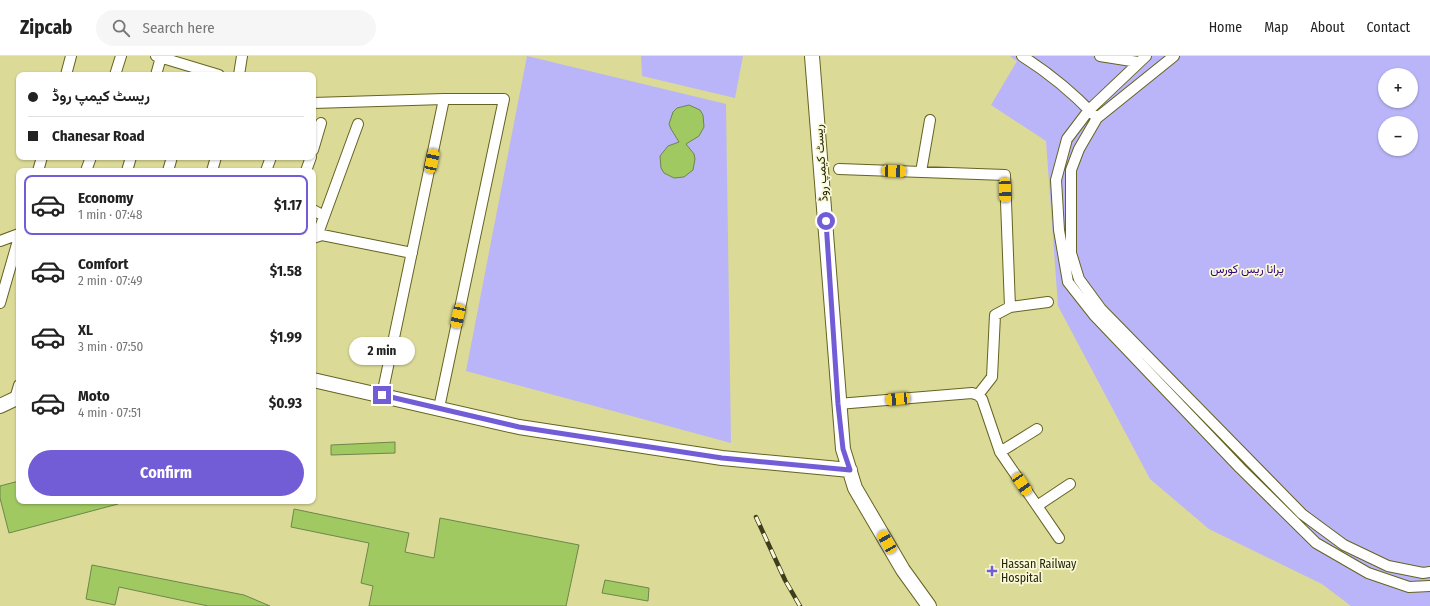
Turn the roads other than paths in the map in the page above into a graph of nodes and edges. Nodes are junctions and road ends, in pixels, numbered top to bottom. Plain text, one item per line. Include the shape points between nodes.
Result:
1 (71, 56) edge
2 (121, 56) edge
3 (242, 56) edge
4 (812, 56) edge
5 (1022, 56) edge
6 (1100, 56) edge
7 (1146, 56) edge
8 (1174, 56) edge
9 (159, 57) edge
10 (1138, 62) junction
11 (67, 72) edge
12 (116, 72) edge
13 (156, 72) edge
14 (197, 72) edge
15 (239, 72) edge
16 (444, 99) junction
17 (316, 103) edge
18 (1090, 110) junction
19 (1097, 118) junction
20 (930, 120) dead end
21 (321, 123) dead end
22 (358, 124) dead end
23 (316, 140) edge
24 (838, 169) dead end
25 (921, 172) junction
26 (316, 212) edge
27 (324, 216) junction
28 (316, 235) edge
29 (16, 237) edge
30 (316, 237) edge
31 (0, 241) edge
32 (16, 247) edge
33 (412, 253) junction
34 (1048, 302) dead end
35 (0, 303) edge
36 (1010, 307) junction
37 (316, 381) edge
38 (382, 395) junction
39 (978, 395) junction
40 (16, 398) edge
41 (838, 404) junction
42 (0, 406) edge
43 (439, 408) junction
44 (1037, 429) dead end
45 (1000, 452) junction
46 (850, 470) junction
47 (1070, 484) dead end
48 (1037, 506) junction
49 (1059, 538) dead end
50 (1430, 572) edge
51 (1430, 586) edge
52 (929, 606) edge

1 - 11 street
2 - 12 street
3 - 15 street
4 - 41 street, ریسٹ کیمپ روڈ
5 - 18 street via 1042,68
6 - 10 street
7 - 10 street
8 - 19 street
9 - 13 street
9 - 14 street
10 - 18 street
16 - 17 street
16 - 33 street
16 - 43 street via 504,99
18 - 19 street
18 - 51 street via 1067,139 1056,180 1059,230 1068,282 1094,315 1240,468 1316,543 1368,573 1409,587
19 - 50 street via 1079,149 1071,170 1071,253 1079,280 1101,309 1302,514 1344,545 1388,566
20 - 25 street
21 - 23 street
22 - 27 street
24 - 25 street
25 - 36 street via 1005,175
26 - 27 street
27 - 28 street
29 - 31 street
30 - 33 street via 322,235
32 - 35 street
33 - 38 street
34 - 36 street
36 - 39 street via 995,315 992,377
37 - 38 street
38 - 43 street
39 - 41 street via 972,393
39 - 45 street via 982,399
40 - 42 street
41 - 46 street, ریسٹ کیمپ روڈ via 843,449
43 - 46 street via 519,427 722,458
44 - 45 street
45 - 48 street
46 - 52 street, ریسٹ کیمپ روڈ via 856,488 895,556
47 - 48 street
48 - 49 street

